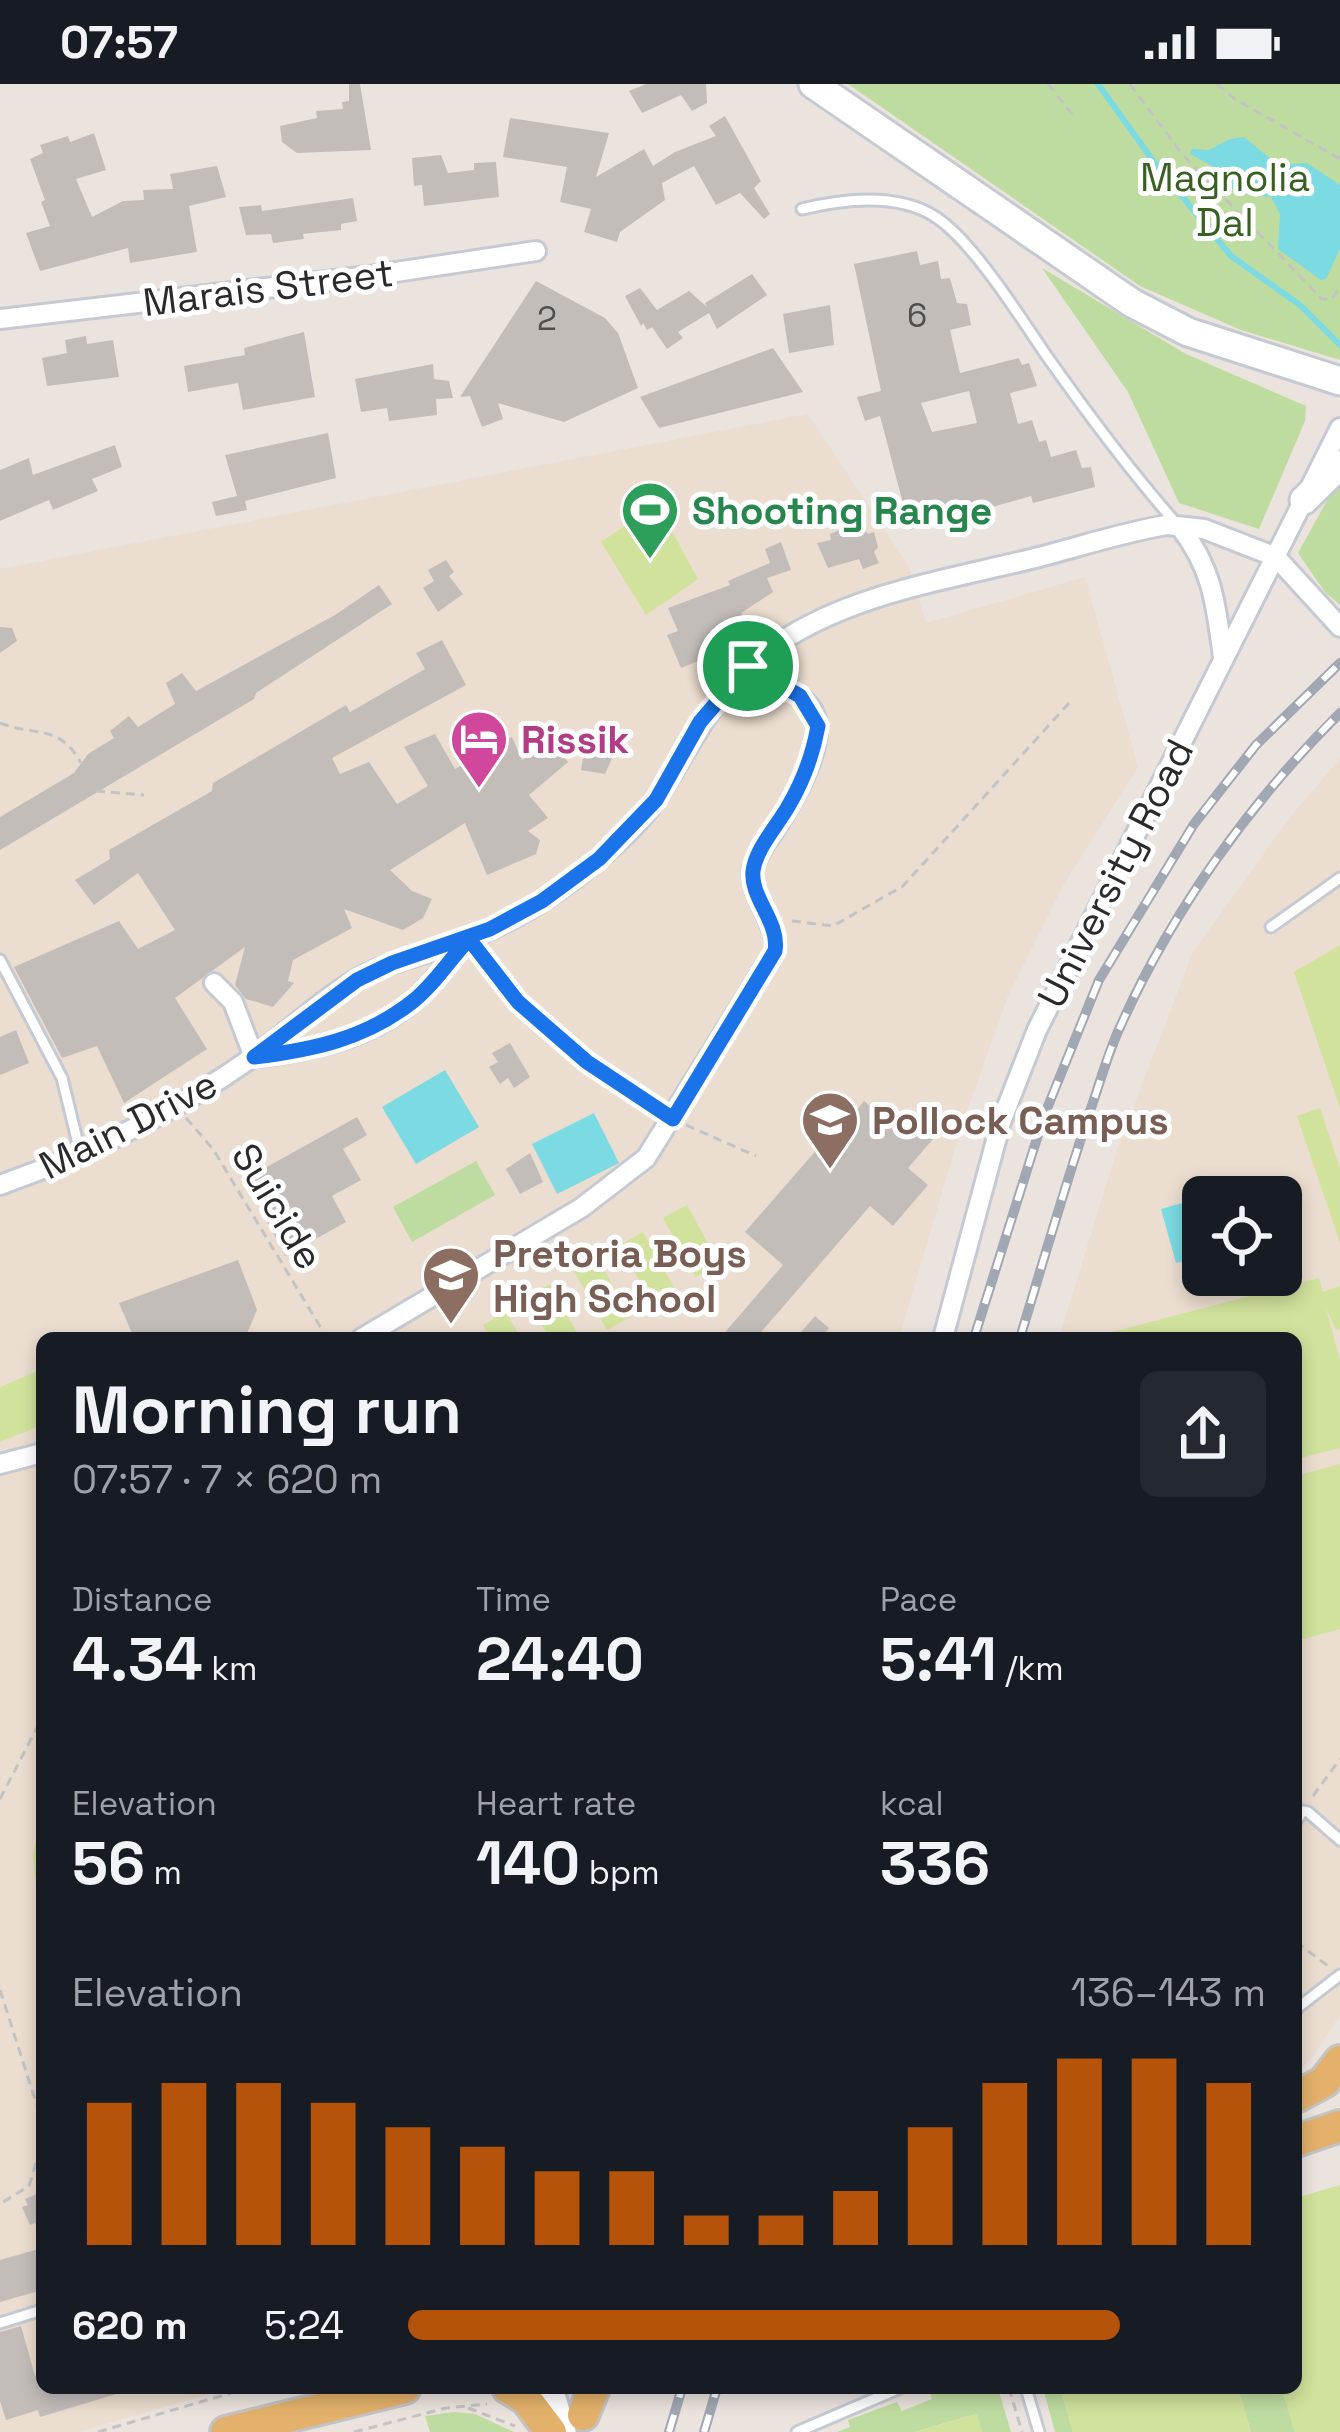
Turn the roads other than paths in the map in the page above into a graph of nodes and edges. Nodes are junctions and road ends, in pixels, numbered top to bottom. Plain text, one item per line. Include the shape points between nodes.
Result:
1 (813, 84) edge
2 (802, 208) dead end
3 (536, 251) dead end
4 (0, 319) edge
5 (1340, 381) edge
6 (1340, 428) edge
7 (1340, 465) edge
8 (1304, 500) junction
9 (1180, 527) junction
10 (1276, 557) junction
11 (1340, 627) edge
12 (1223, 657) junction
13 (748, 666) junction
14 (1340, 878) edge
15 (1271, 927) dead end
16 (469, 939) junction
17 (0, 960) edge
18 (214, 982) dead end
19 (254, 1057) junction
20 (82, 1156) junction
21 (0, 1185) edge
22 (372, 1332) edge
23 (945, 1332) edge
24 (36, 1455) edge
25 (0, 1464) edge
26 (1302, 1815) edge
27 (1340, 1840) edge
28 (1340, 1975) edge
29 (1302, 2004) edge
30 (1340, 2126) edge
31 (1302, 2139) edge
32 (36, 2312) edge
33 (0, 2323) edge
34 (381, 2394) edge
35 (886, 2394) edge
36 (1028, 2394) edge
37 (498, 2396) edge
38 (226, 2432) edge
39 (551, 2432) edge
40 (797, 2432) edge
41 (1039, 2432) edge

1 - 5 main road via 1132,303 1189,332
2 - 9 lane via 862,200 936,217
3 - 4 street, Marais Street
6 - 8 street, University Road
7 - 8 main road
8 - 10 street, University Road
9 - 10 street
9 - 12 street via 1204,560
9 - 13 street, Main Drive via 916,588 804,626
10 - 11 street
10 - 12 street, University Road
12 - 23 street, University Road via 1015,1083
13 - 16 street, Main Drive via 700,722 636,825 542,901
13 - 22 street via 800,696 818,726 792,801 754,866 775,951 652,1153 581,1208
14 - 15 lane
16 - 19 street, Main Drive via 357,980
16 - 19 street, Main Drive via 414,1000 374,1028
17 - 20 lane via 62,1078
18 - 19 street via 232,1002
19 - 20 street, Main Drive
20 - 21 street, Main Drive
24 - 25 street
26 - 27 lane via 1309,1812
28 - 29 lane
30 - 31 main road
32 - 33 lane
34 - 38 main road
35 - 40 lane
36 - 41 lane
37 - 39 main road via 526,2398

